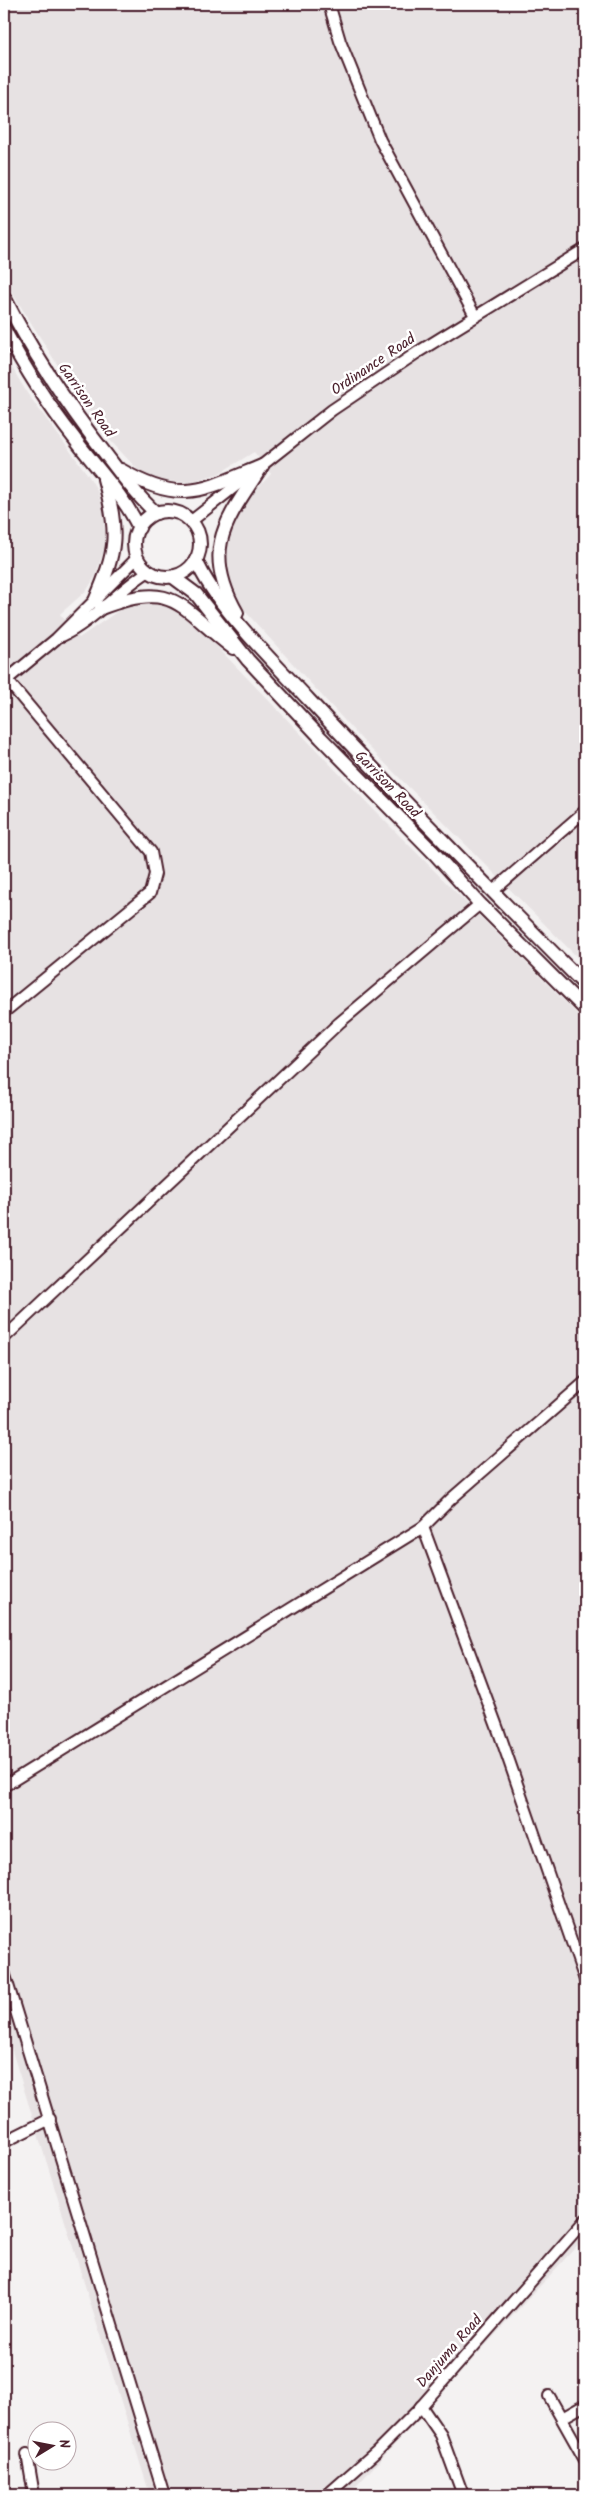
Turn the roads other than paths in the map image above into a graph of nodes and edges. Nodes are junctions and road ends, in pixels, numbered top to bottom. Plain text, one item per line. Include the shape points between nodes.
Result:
1 (329, 4) edge
2 (585, 249) edge
3 (4, 298) edge
4 (475, 316) junction
5 (4, 328) edge
6 (115, 466) junction
7 (262, 466) junction
8 (104, 477) junction
9 (156, 513) junction
10 (190, 522) junction
11 (139, 528) junction
12 (137, 558) junction
13 (196, 560) junction
14 (148, 571) junction
15 (174, 577) junction
16 (98, 604) junction
17 (248, 633) junction
18 (248, 660) junction
19 (6, 681) edge
20 (585, 811) edge
21 (493, 891) junction
22 (480, 904) junction
23 (585, 985) edge
24 (585, 1009) edge
25 (4, 1012) edge
26 (4, 1338) edge
27 (585, 1382) edge
28 (423, 1527) junction
29 (4, 1786) edge
30 (4, 1972) edge
31 (585, 1980) edge
32 (50, 2119) junction
33 (4, 2142) edge
34 (585, 2220) edge
35 (549, 2396) dead end
36 (585, 2405) edge
37 (421, 2406) junction
38 (562, 2418) junction
39 (27, 2454) dead end
40 (585, 2460) edge
41 (34, 2495) edge
42 (164, 2495) edge
43 (327, 2495) edge
44 (463, 2495) edge

1 - 4 street via 340,41 380,140
2 - 4 street, Ordinance Road
3 - 6 main road, Garrison Road via 59,390
4 - 7 street, Ordinance Road via 332,410
5 - 8 main road via 43,395
6 - 7 main road via 146,485 174,492 191,492 205,490
6 - 9 main road, Garrison Road via 143,502
7 - 10 street, Ordinance Road
7 - 17 main road via 226,521 219,544 227,589
8 - 11 main road via 121,496
8 - 16 main road via 114,516 114,546
9 - 10 main road via 176,513
9 - 11 main road
10 - 13 main road via 198,534 200,545
11 - 12 main road via 134,547
12 - 14 main road
12 - 16 street
13 - 15 main road via 184,573
13 - 17 main road, Garrison Road via 203,578
14 - 15 main road via 162,577
14 - 16 street
15 - 18 main road, Garrison Road via 196,594
16 - 18 main road via 140,596 157,595 173,599
16 - 19 street via 70,622 56,639
17 - 21 main road, Garrison Road
18 - 22 main road, Garrison Road
19 - 25 street via 151,852 156,874 150,893
20 - 21 street
21 - 23 main road, Garrison Road
22 - 24 main road, Garrison Road
22 - 26 street via 339,1023
27 - 28 street
28 - 29 street
28 - 31 street via 499,1732
30 - 32 street
32 - 33 street
32 - 42 street
34 - 37 street, Danjuma Road
35 - 38 street
36 - 38 street
37 - 43 street, Danjuma Road
37 - 44 street via 441,2435
38 - 40 street
39 - 41 street

